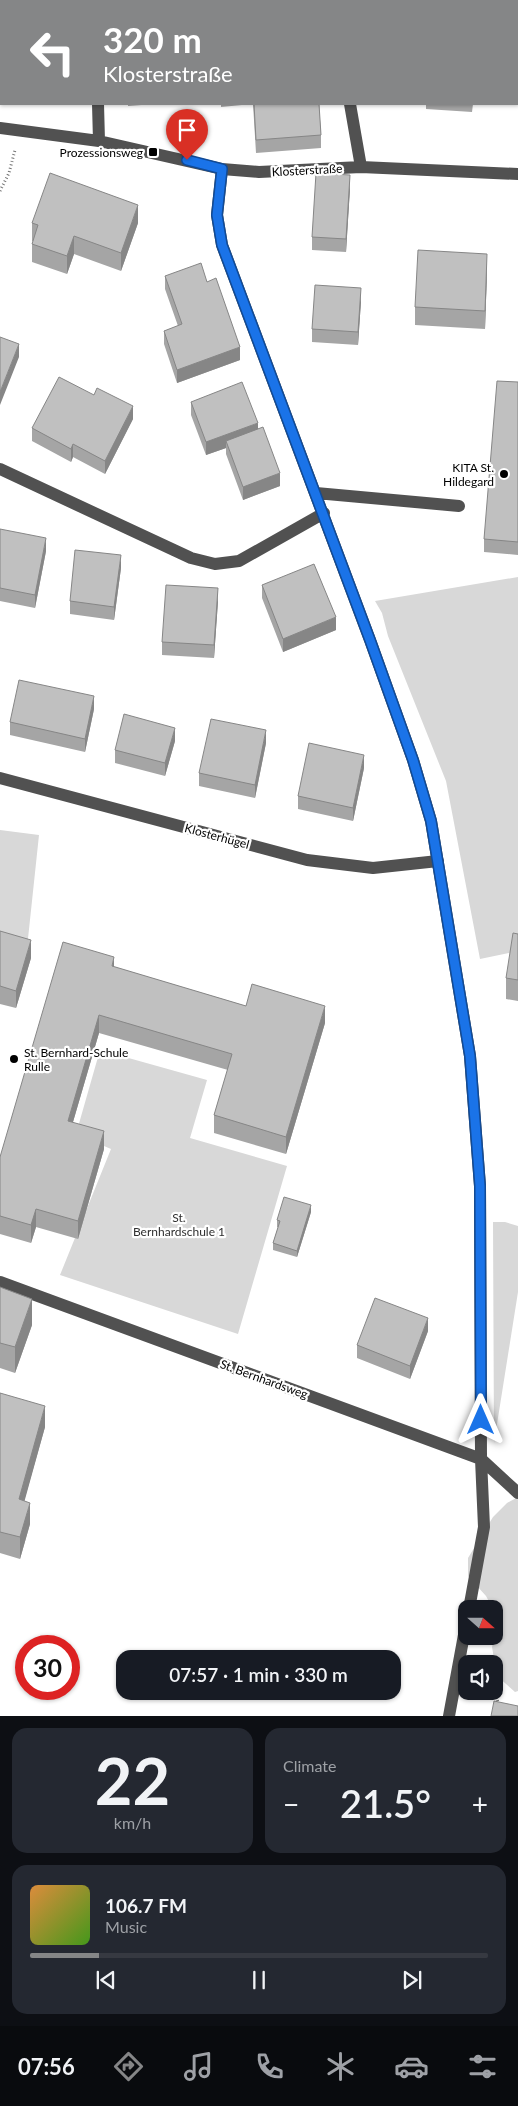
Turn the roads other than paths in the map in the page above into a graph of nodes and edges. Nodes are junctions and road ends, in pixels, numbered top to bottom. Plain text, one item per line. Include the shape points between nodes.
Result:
1 (98, 105) edge
2 (350, 105) edge
3 (0, 128) edge
4 (99, 141) junction
5 (361, 167) junction
6 (222, 169) junction
7 (518, 174) edge
8 (0, 469) edge
9 (316, 493) junction
10 (459, 506) dead end
11 (324, 513) junction
12 (0, 778) edge
13 (438, 861) junction
14 (0, 1282) edge
15 (481, 1459) junction
16 (518, 1493) edge
17 (471, 1600) edge
18 (462, 1645) edge
19 (449, 1716) edge

1 - 4 street
2 - 5 street
3 - 4 street, Klosterstraße
4 - 6 street, Klosterstraße
5 - 6 street, Klosterstraße via 259,172
5 - 7 street, Klosterstraße
6 - 9 street via 217,215 222,245
8 - 11 street via 192,558 216,564 239,560
9 - 10 street
9 - 11 street
11 - 13 street via 413,760 431,821
12 - 13 street, Klosterhügel via 307,860 373,868
13 - 15 street via 470,1056 480,1186
14 - 15 street, St. Bernhardsweg
15 - 16 street, St. Bernhardsweg
15 - 17 street via 484,1527
18 - 19 street

